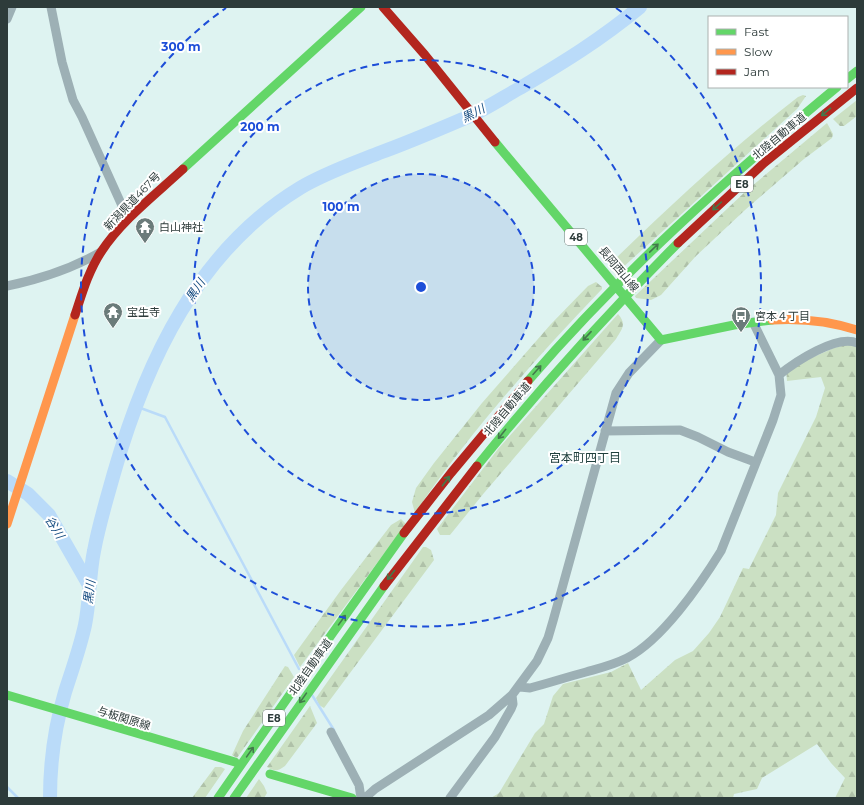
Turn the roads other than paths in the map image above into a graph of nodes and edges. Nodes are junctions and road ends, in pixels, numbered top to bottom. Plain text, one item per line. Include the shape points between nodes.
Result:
1 (12, 7) edge
2 (51, 7) edge
3 (361, 7) edge
4 (383, 7) edge
5 (7, 19) edge
6 (857, 72) edge
7 (848, 78) edge
8 (836, 88) edge
9 (857, 88) edge
10 (128, 219) junction
11 (101, 252) junction
12 (7, 286) edge
13 (753, 322) junction
14 (857, 330) edge
15 (661, 340) junction
16 (857, 343) edge
17 (779, 375) junction
18 (605, 431) junction
19 (755, 462) junction
20 (7, 524) edge
21 (520, 687) junction
22 (7, 695) edge
23 (512, 695) junction
24 (332, 732) dead end
25 (235, 762) dead end
26 (270, 774) dead end
27 (315, 788) junction
28 (218, 798) edge
29 (234, 798) edge
30 (315, 798) edge
31 (352, 798) edge
32 (361, 798) edge
33 (365, 798) edge
34 (450, 798) edge

1 - 5 street
2 - 10 street via 73,100
3 - 10 main road, 新潟県道467号
4 - 15 main road, 長岡西山線 / 48 via 426,55 490,136
6 - 7 main road
28 -> 8 main road, 北陸自動車道 / E8 via 319,651 422,512 531,377 626,275 724,183
9 -> 29 main road, 北陸自動車道 / E8 via 732,193 634,286 516,416 415,544 325,666
10 - 11 main road, 新潟県道467号
11 - 12 street via 65,271
11 - 20 main road, 新潟県道467号 via 87,279
13 - 14 main road via 800,318 835,323
13 - 15 main road
13 - 17 street
15 - 18 street via 629,374 616,393
16 - 17 street via 850,340 830,345 792,364
17 - 19 street via 781,395
18 - 19 street via 680,430
18 - 21 street via 548,638 537,662
19 - 21 street via 721,551 680,608 652,640 640,650 614,664 530,688
21 - 23 street
22 - 25 main road, 与板関原線
23 - 33 street via 484,718
23 - 34 street via 511,709 495,737
24 - 32 street via 359,785
26 - 27 main road
27 - 30 main road
27 - 31 main road

